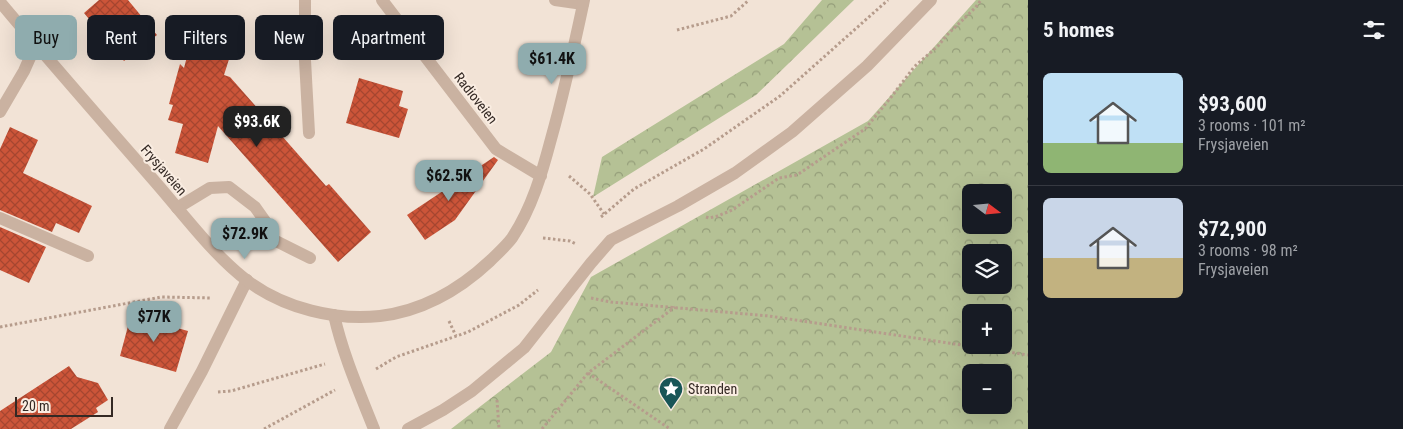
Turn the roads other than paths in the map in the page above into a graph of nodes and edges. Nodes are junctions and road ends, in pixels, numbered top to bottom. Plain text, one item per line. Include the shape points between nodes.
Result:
1 (306, 0) edge
2 (382, 0) edge
3 (555, 0) edge
4 (930, 0) edge
5 (0, 2) edge
6 (584, 2) edge
7 (15, 20) edge
8 (29, 60) edge
9 (50, 60) edge
10 (0, 112) edge
11 (309, 133) dead end
12 (541, 176) junction
13 (177, 208) junction
14 (0, 218) edge
15 (88, 256) dead end
16 (310, 258) dead end
17 (247, 280) junction
18 (334, 315) junction
19 (170, 429) edge
20 (374, 429) edge
21 (408, 429) edge

1 - 11 street
2 - 12 street, Radioveien via 496,149
3 - 6 street
4 - 21 street via 867,66 792,132 735,172 611,240 524,348 472,391
5 - 7 street, Frysjaveien
6 - 12 street, Frysjaveien via 566,86
8 - 10 street
9 - 13 street, Frysjaveien
12 - 18 street, Frysjaveien via 511,239 474,276 452,291 394,314 362,318
13 - 16 street via 210,188 229,187 255,207 274,240
13 - 17 street, Frysjaveien via 222,258
14 - 15 street
17 - 18 street, Frysjaveien via 287,303
17 - 19 street
18 - 20 street via 340,342

